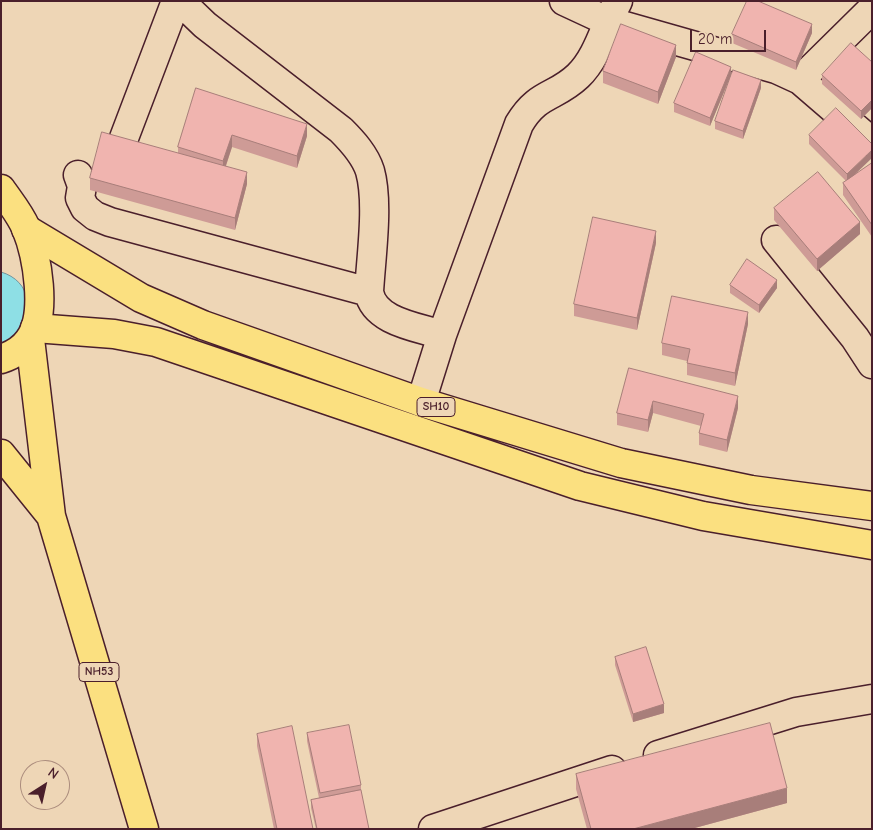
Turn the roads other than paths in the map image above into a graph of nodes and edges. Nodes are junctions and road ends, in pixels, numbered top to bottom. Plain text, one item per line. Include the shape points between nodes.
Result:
1 (176, 1) edge
2 (180, 1) edge
3 (564, 1) edge
4 (872, 9) edge
5 (613, 11) edge
6 (800, 80) junction
7 (124, 138) edge
8 (872, 142) edge
9 (78, 175) dead end
10 (1, 190) edge
11 (26, 229) junction
12 (776, 240) dead end
13 (369, 292) junction
14 (863, 332) edge
15 (33, 333) junction
16 (442, 335) junction
17 (1, 359) edge
18 (872, 364) edge
19 (421, 402) junction
20 (1, 454) edge
21 (872, 506) edge
22 (51, 516) junction
23 (872, 545) edge
24 (872, 699) edge
25 (144, 829) edge
26 (433, 829) edge

1 - 7 street
2 - 13 street via 358,147 370,170 374,194
3 - 5 street
4 - 6 street
5 - 6 street
5 - 16 street via 580,75 541,98 528,109 519,124
6 - 8 street
9 - 13 street via 82,186 80,198 85,208 95,216
10 - 11 main road, NH53
11 - 15 main road, NH53 via 39,284 38,320
11 - 19 main road, SH10 via 159,306 203,325
12 - 14 street
13 - 16 street via 371,302 378,310
14 - 18 street
15 - 17 main road via 17,353
15 - 22 main road, NH53
15 - 23 main road, SH10 via 114,334 156,342 580,486 703,516
16 - 19 street
19 - 21 main road, SH10 via 621,463 751,490
20 - 22 main road, NH53
22 - 25 main road, NH53
24 - 26 street via 796,712 741,728

